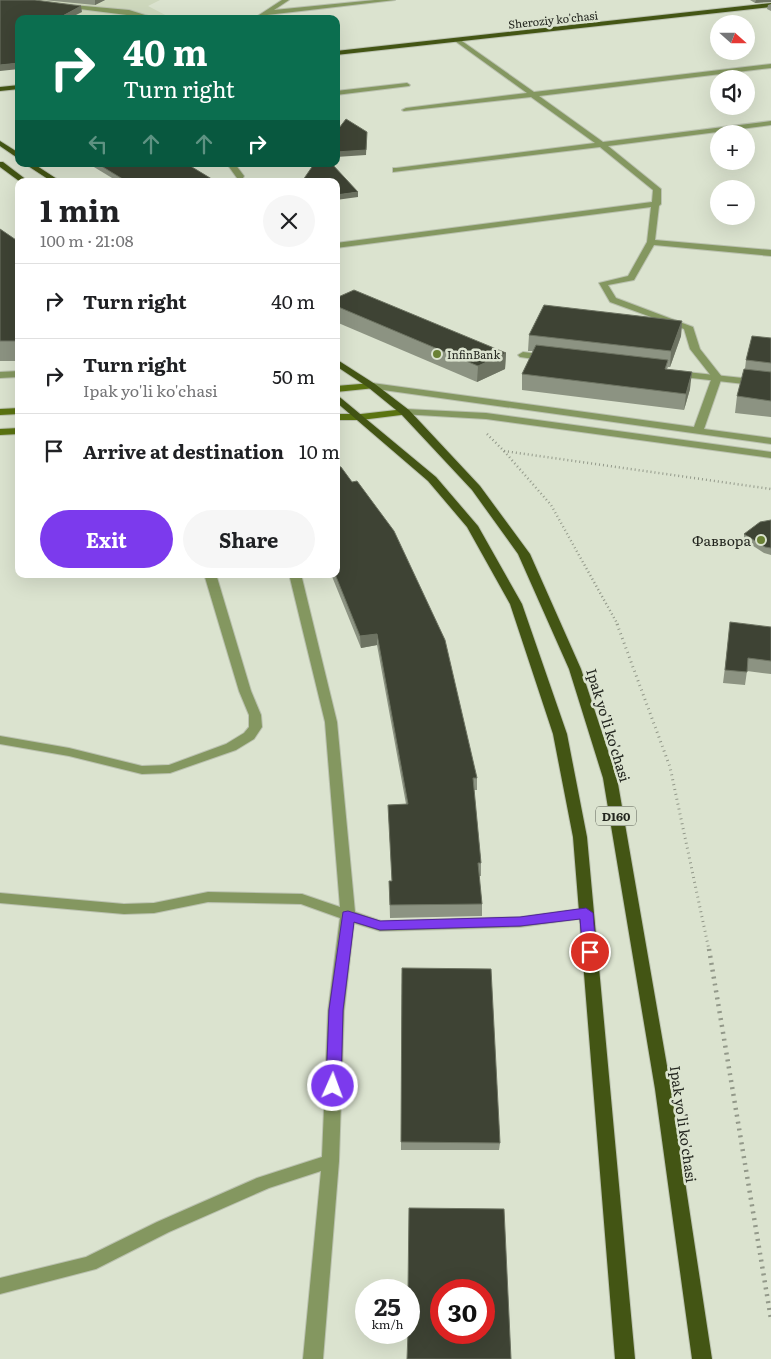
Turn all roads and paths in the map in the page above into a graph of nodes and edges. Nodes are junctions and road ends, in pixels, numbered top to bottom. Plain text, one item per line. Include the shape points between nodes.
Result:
1 (286, 0) edge
2 (392, 0) edge
3 (749, 0) edge
4 (54, 4) edge
5 (771, 5) edge
6 (266, 12) junction
7 (140, 15) edge
8 (262, 15) edge
9 (457, 40) junction
10 (374, 41) dead end
11 (340, 53) edge
12 (771, 66) edge
13 (407, 85) dead end
14 (15, 87) edge
15 (0, 89) edge
16 (340, 93) edge
17 (530, 94) junction
18 (406, 110) dead end
19 (771, 123) edge
20 (0, 143) edge
21 (601, 144) junction
22 (15, 154) edge
23 (0, 164) edge
24 (34, 167) edge
25 (233, 167) edge
26 (396, 170) dead end
27 (240, 176) dead end
28 (20, 178) edge
29 (51, 178) edge
30 (657, 204) junction
31 (651, 242) junction
32 (340, 245) edge
33 (771, 253) edge
34 (523, 355) dead end
35 (562, 360) edge
36 (340, 365) edge
37 (669, 373) edge
38 (15, 374) edge
39 (0, 375) edge
40 (717, 377) junction
41 (771, 384) edge
42 (372, 386) junction
43 (340, 390) edge
44 (340, 400) edge
45 (15, 411) edge
46 (0, 412) edge
47 (405, 412) junction
48 (340, 417) edge
49 (361, 417) junction
50 (483, 430) dead end
51 (15, 431) edge
52 (0, 432) edge
53 (698, 432) junction
54 (771, 441) edge
55 (504, 452) junction
56 (771, 456) edge
57 (771, 489) edge
58 (211, 578) edge
59 (296, 578) edge
60 (0, 740) edge
61 (0, 898) edge
62 (586, 913) junction
63 (348, 915) junction
64 (330, 1161) junction
65 (0, 1286) edge
66 (771, 1319) edge
67 (313, 1359) edge
68 (625, 1359) edge
69 (702, 1359) edge

1 - 6 street
2 - 6 street
3 - 10 main road, Sheroziy ko'chasi
4 - 7 street
5 - 9 main road, Sheroziy ko'chasi
6 - 8 street
9 - 11 main road, Sheroziy ko'chasi
9 - 17 street
12 - 17 street
13 - 16 street
14 - 15 main road
17 - 18 street
17 - 21 street
19 - 21 street
20 - 22 main road
21 - 26 street
21 - 30 street via 657,189
23 - 28 main road
24 - 29 main road
25 - 27 street
30 - 31 street
30 - 32 street
31 - 33 street
31 - 40 street via 631,278 603,283 613,300 688,327 695,349
34 - 35 street
36 - 42 main road, Ipak yo'li ko'chasi / D160
37 - 40 street
38 - 39 street
40 - 41 street
40 - 53 street
42 - 43 main road
42 - 47 main road, Ipak yo'li ko'chasi / D160
42 - 53 street
44 - 49 main road, D160
45 - 46 main road
47 - 49 main road
47 - 56 street via 486,416
47 - 69 main road, Ipak yo'li ko'chasi / D160 via 476,488 524,554 575,669 610,778 663,1089
48 - 49 main road
49 - 62 main road, D160 via 432,479 472,526 516,604 560,734 580,837
50 - 55 path
51 - 52 main road
53 - 54 street
55 - 57 path
55 - 66 path via 551,505 618,625 670,767 715,977
58 - 60 street via 255,715 256,727 250,736 231,747 170,769 142,770 69,752
59 - 63 street via 331,722
61 - 63 street via 124,909 154,908 208,897 302,899
62 - 63 street via 520,922 380,926
62 - 68 main road, D160
63 - 64 street via 336,1010
64 - 65 street via 263,1183 163,1227 90,1264
64 - 67 street

